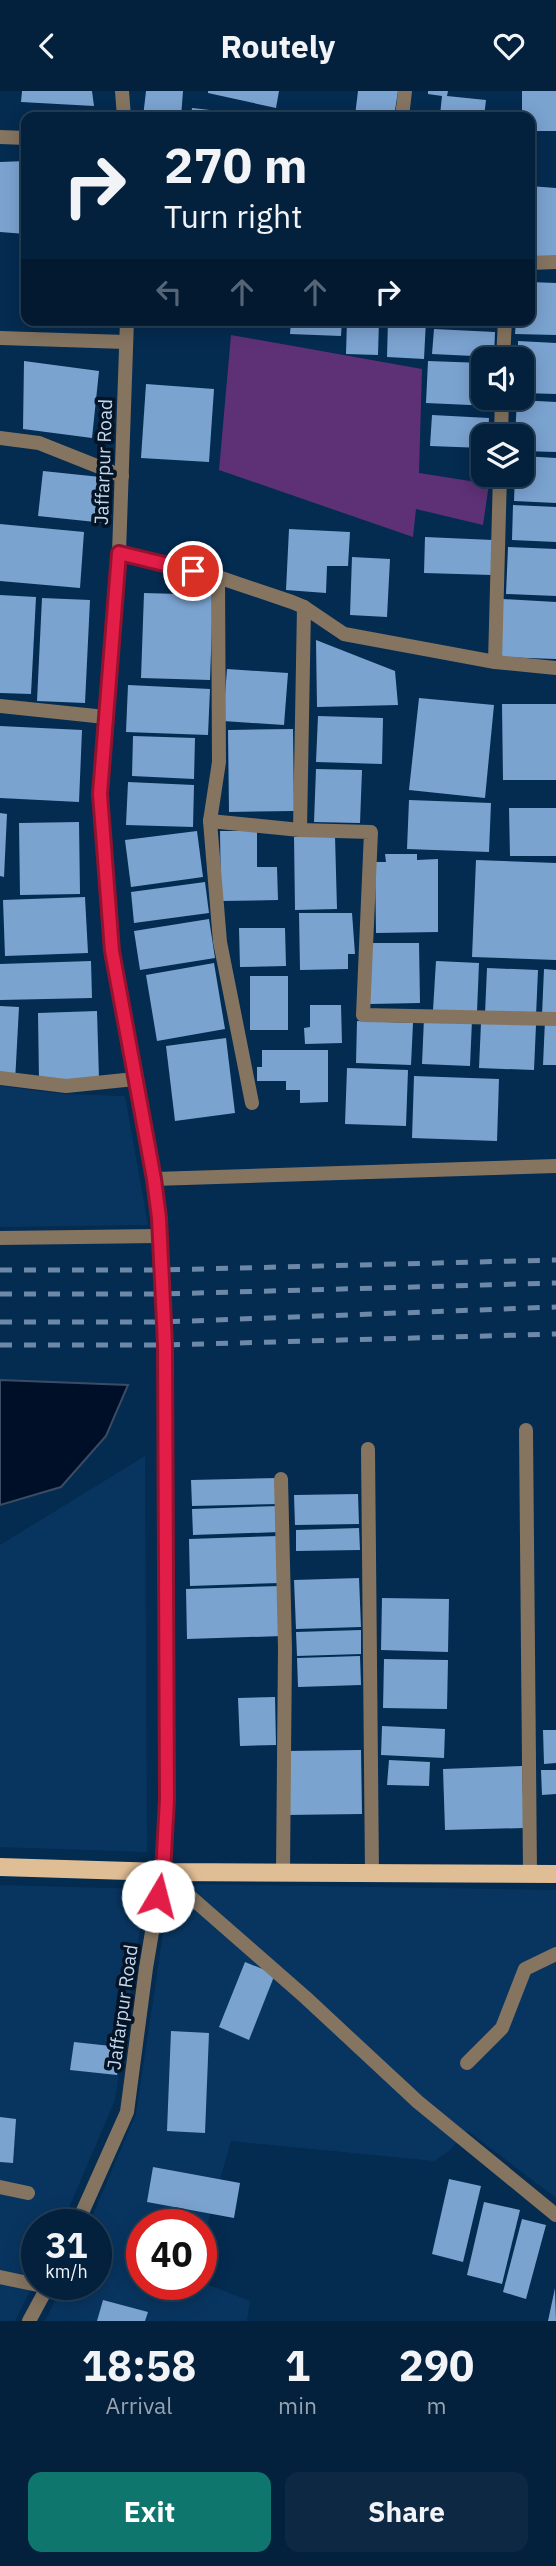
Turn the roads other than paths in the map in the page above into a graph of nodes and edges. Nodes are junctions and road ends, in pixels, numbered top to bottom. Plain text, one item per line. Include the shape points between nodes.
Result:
1 (122, 91) edge
2 (405, 91) edge
3 (124, 112) edge
4 (402, 112) edge
5 (0, 137) edge
6 (21, 138) edge
7 (556, 262) edge
8 (535, 263) edge
9 (127, 326) edge
10 (505, 326) edge
11 (0, 338) edge
12 (126, 342) junction
13 (504, 347) edge
14 (0, 438) edge
15 (122, 476) junction
16 (500, 487) edge
17 (119, 553) junction
18 (218, 577) junction
19 (304, 607) junction
20 (495, 662) junction
21 (556, 669) edge
22 (0, 706) edge
23 (105, 717) junction
24 (210, 821) junction
25 (300, 830) junction
26 (556, 1019) edge
27 (0, 1078) edge
28 (135, 1079) junction
29 (252, 1104) dead end
30 (556, 1166) edge
31 (154, 1179) junction
32 (159, 1236) junction
33 (0, 1238) edge
34 (526, 1430) dead end
35 (368, 1449) dead end
36 (281, 1479) dead end
37 (0, 1867) edge
38 (163, 1872) junction
39 (283, 1872) junction
40 (372, 1873) junction
41 (530, 1874) junction
42 (556, 1874) edge
43 (556, 1954) edge
44 (467, 2063) dead end
45 (0, 2187) edge
46 (28, 2193) dead end
47 (84, 2209) edge
48 (556, 2215) edge
49 (0, 2277) edge
50 (21, 2281) edge
51 (40, 2300) edge
52 (29, 2321) edge

1 - 3 street
2 - 4 street
5 - 6 street
7 - 8 street
9 - 12 street, Jaffarpur Road
10 - 13 street
11 - 12 street
12 - 15 street, Jaffarpur Road
14 - 15 street via 39,443
15 - 17 street, Jaffarpur Road
16 - 20 street
17 - 18 street
17 - 23 street, Jaffarpur Road
18 - 19 street
18 - 24 street via 219,762
19 - 20 street via 344,634
19 - 25 street
20 - 21 street
22 - 23 street
23 - 28 street, Jaffarpur Road via 100,794 112,951
24 - 25 street
24 - 29 street via 220,942
25 - 26 street via 371,832 363,1015
27 - 28 street via 66,1086
28 - 31 street, Jaffarpur Road
30 - 31 street
31 - 32 street, Jaffarpur Road
32 - 33 street
32 - 38 street, Jaffarpur Road via 165,1345 167,1799
34 - 41 street
35 - 40 street
36 - 39 street
37 - 38 main road
38 - 39 main road
38 - 47 street, Jaffarpur Road via 127,2112
38 - 48 street via 418,2102
39 - 40 main road
40 - 41 main road
41 - 42 main road
43 - 44 street via 525,1969 502,2028
45 - 46 street
49 - 50 street
51 - 52 street

